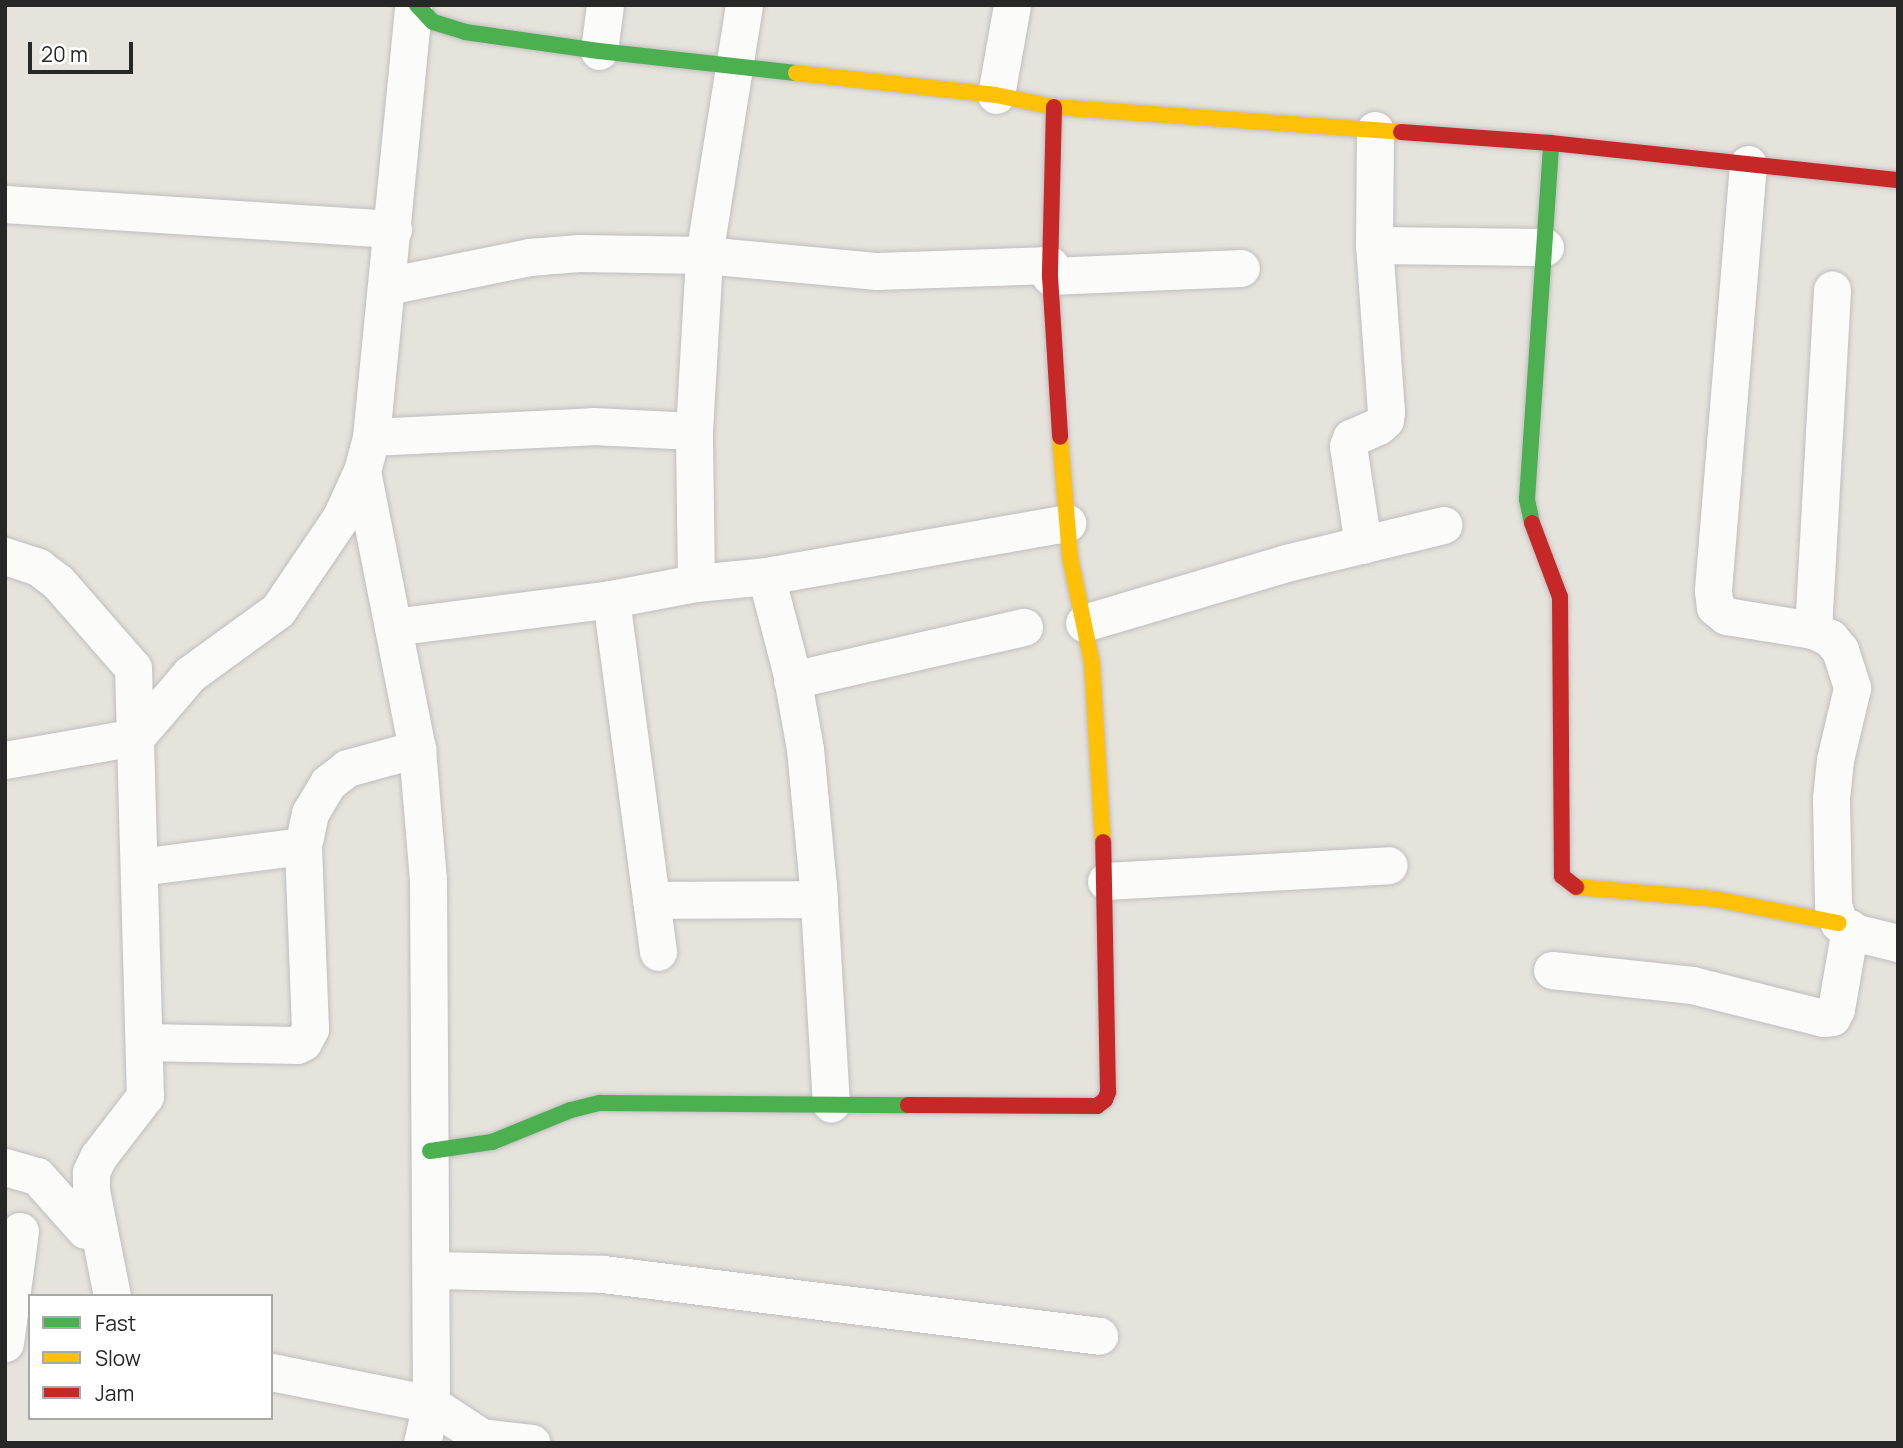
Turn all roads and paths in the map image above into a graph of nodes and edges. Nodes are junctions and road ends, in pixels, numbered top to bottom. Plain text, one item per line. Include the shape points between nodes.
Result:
1 (415, 5) edge
2 (605, 5) edge
3 (744, 5) edge
4 (1012, 5) edge
5 (599, 51) junction
6 (734, 65) junction
7 (996, 95) junction
8 (1054, 107) junction
9 (1375, 130) junction
10 (1551, 143) junction
11 (1748, 164) junction
12 (1898, 180) edge
13 (5, 204) edge
14 (393, 229) junction
15 (1374, 244) junction
16 (1545, 247) junction
17 (704, 255) junction
18 (1241, 268) dead end
19 (1050, 271) junction
20 (387, 286) junction
21 (1832, 290) dead end
22 (694, 431) junction
23 (371, 436) junction
24 (362, 471) junction
25 (1067, 523) junction
26 (1443, 526) dead end
27 (1363, 545) junction
28 (5, 556) edge
29 (766, 576) junction
30 (696, 583) junction
31 (611, 599) junction
32 (1084, 623) junction
33 (393, 627) junction
34 (1024, 627) dead end
35 (1813, 630) junction
36 (792, 680) junction
37 (136, 737) junction
38 (417, 749) junction
39 (5, 760) edge
40 (303, 846) junction
41 (1389, 865) dead end
42 (139, 867) junction
43 (1106, 881) junction
44 (819, 899) junction
45 (651, 900) junction
46 (1845, 926) junction
47 (1898, 943) edge
48 (658, 952) dead end
49 (1552, 970) dead end
50 (144, 1042) junction
51 (831, 1104) junction
52 (430, 1151) junction
53 (5, 1167) edge
54 (92, 1229) junction
55 (12, 1232) edge
56 (432, 1270) junction
57 (111, 1294) edge
58 (1098, 1336) dead end
59 (5, 1345) edge
60 (28, 1348) edge
61 (273, 1372) edge
62 (431, 1404) junction
63 (422, 1443) edge
64 (532, 1443) edge

1 - 5 street via 433,22 465,32
1 - 14 street
2 - 5 street
3 - 6 street
4 - 7 street
5 - 6 street
6 - 7 street
6 - 17 street
7 - 8 street
8 - 9 street
8 - 19 street
9 - 10 street
9 - 15 street
10 - 11 street
10 - 16 street
11 - 12 street
11 - 35 street via 1715,607 1726,616
13 - 14 street
14 - 20 street
15 - 16 street
15 - 27 street via 1387,412 1385,420 1351,438 1348,446
16 - 46 street via 1527,499 1560,597 1562,876 1579,888 1715,899
17 - 19 street via 877,271
17 - 20 street via 529,257
17 - 22 street
18 - 19 street
19 - 25 street
20 - 23 street
21 - 35 street
22 - 23 street via 593,426
22 - 30 street
23 - 24 street
24 - 33 street
24 - 37 street via 341,517 278,610 197,667
25 - 29 street
25 - 32 street
26 - 27 street
27 - 32 street
28 - 37 street via 38,567 58,582 126,657 133,668
29 - 30 street
29 - 36 street
30 - 31 street
31 - 33 street
31 - 45 street
32 - 43 street via 1092,663
33 - 38 street
34 - 36 street
35 - 46 street via 1830,638 1840,650 1852,688 1830,799 1833,905
36 - 44 street via 805,749
37 - 39 street
37 - 42 street
38 - 40 street via 347,768 328,782 310,813
38 - 52 street via 428,879
40 - 42 street
40 - 50 street via 310,1029 303,1042
41 - 43 street
42 - 50 street
43 - 51 street via 1105,1100 1097,1106
44 - 45 street
44 - 51 street
45 - 48 street
46 - 47 street
46 - 49 street via 1832,1017 1692,985
50 - 54 street via 145,1096 91,1172
51 - 52 street via 600,1103 492,1142
52 - 56 street
53 - 54 street via 37,1175
54 - 55 street
54 - 57 street
55 - 59 street
56 - 58 street via 603,1274
56 - 62 street
59 - 60 street
61 - 62 street
62 - 63 street
62 - 64 street via 481,1437

